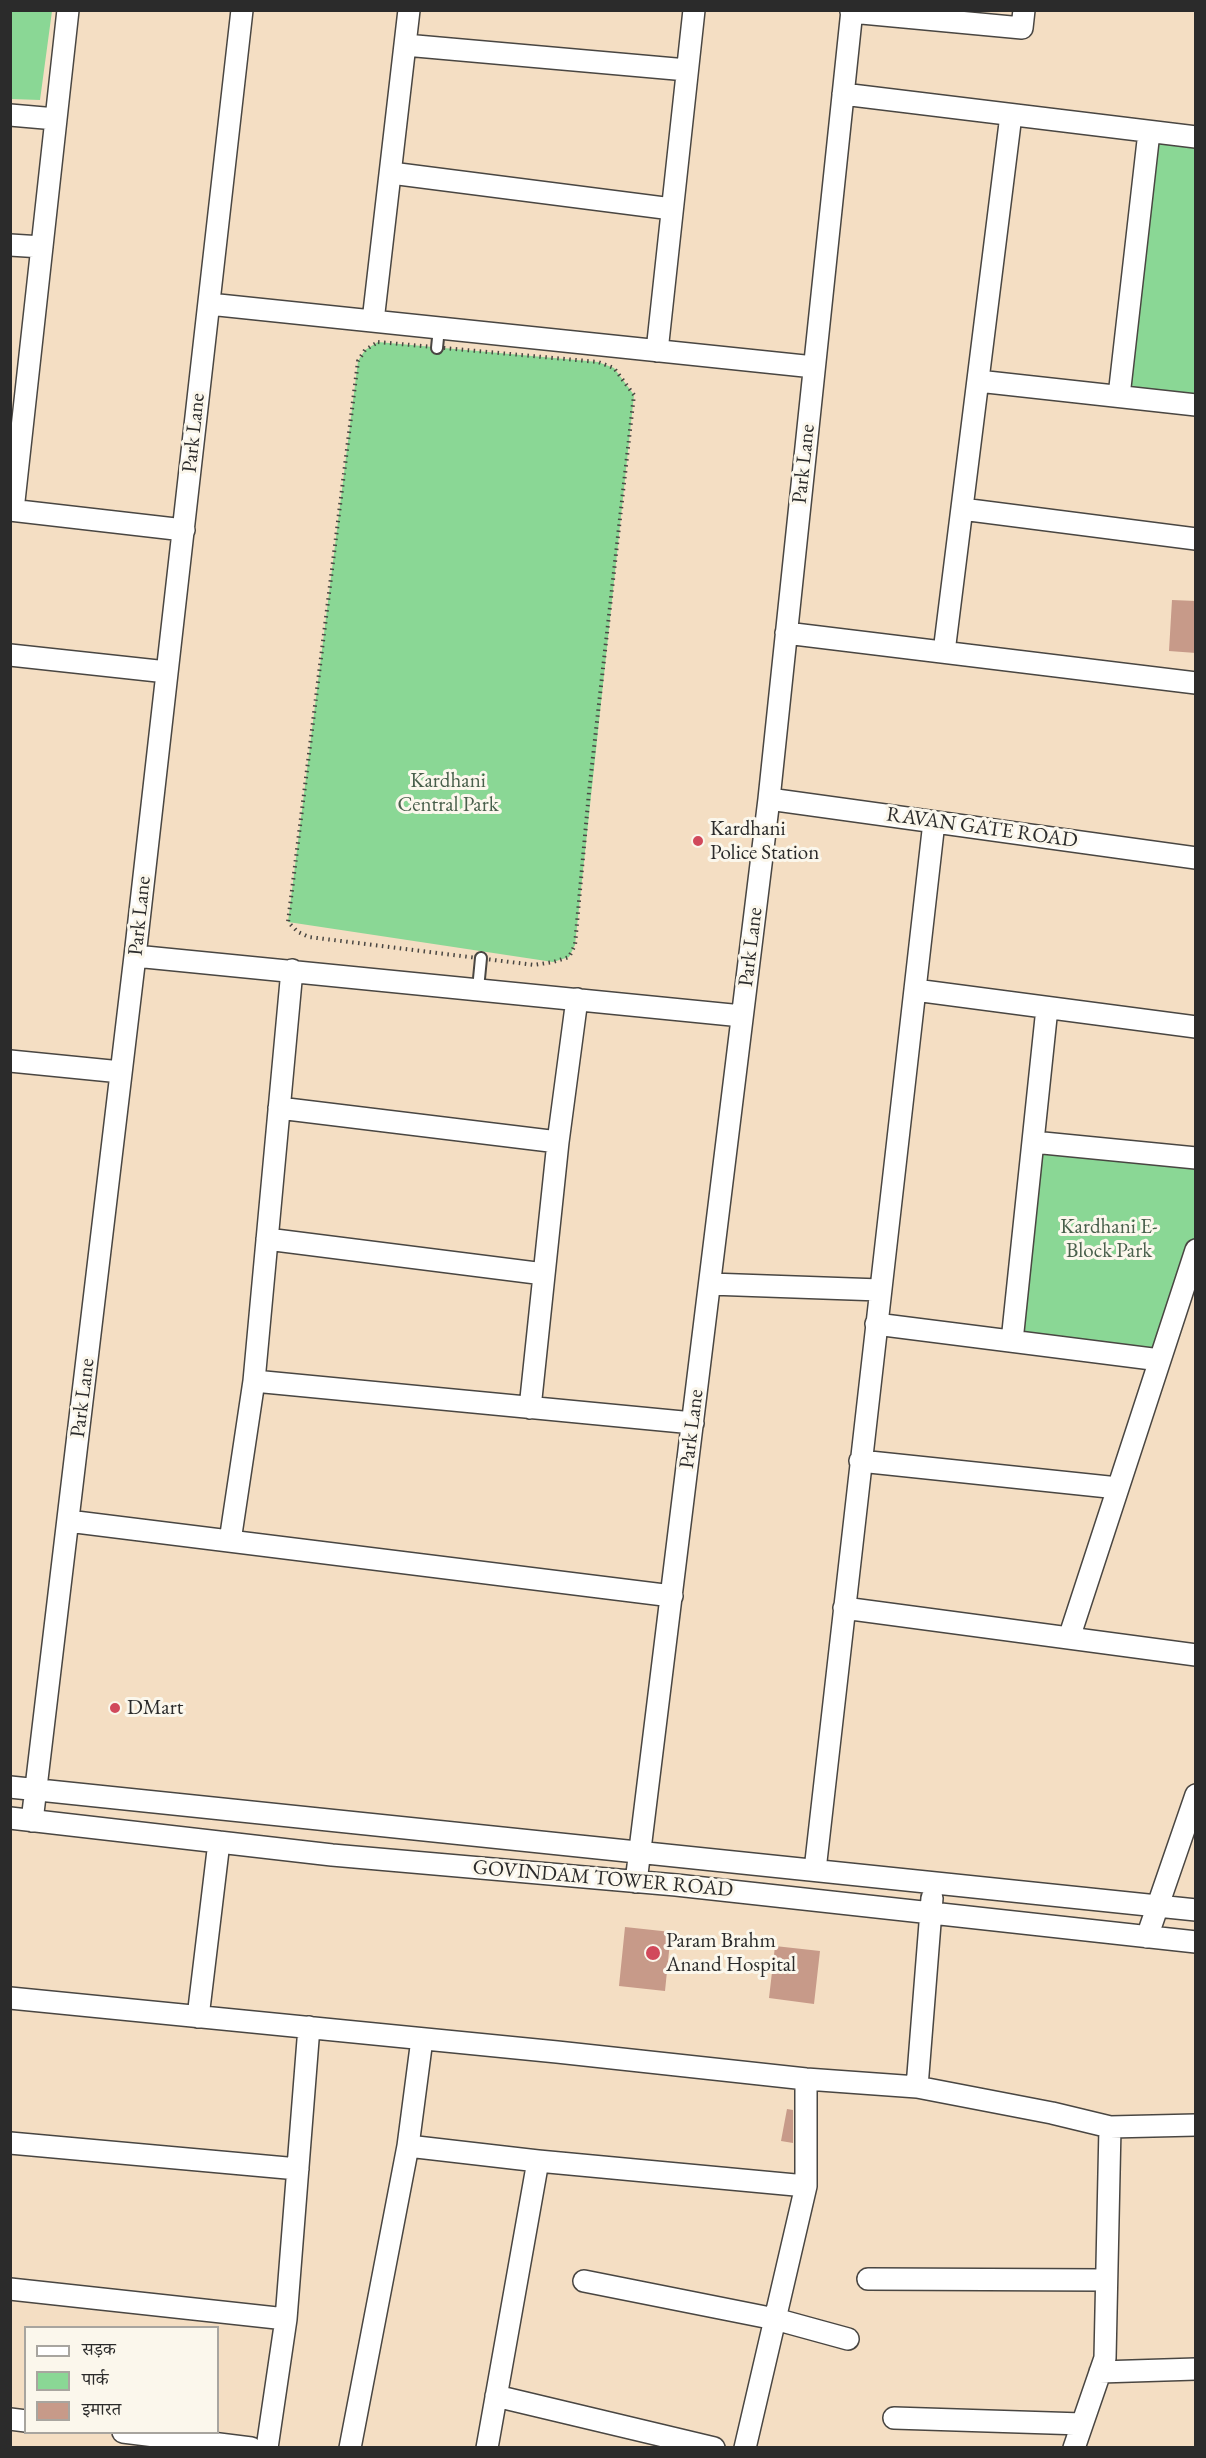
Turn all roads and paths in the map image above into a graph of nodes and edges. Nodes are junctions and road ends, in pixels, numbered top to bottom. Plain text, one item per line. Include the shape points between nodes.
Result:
1 (68, 10) edge
2 (242, 10) edge
3 (409, 10) edge
4 (694, 10) edge
5 (1024, 10) edge
6 (851, 11) edge
7 (405, 45) junction
8 (687, 70) junction
9 (843, 94) junction
10 (10, 115) edge
11 (1011, 115) junction
12 (56, 118) junction
13 (1149, 132) junction
14 (1196, 137) edge
15 (391, 173) junction
16 (672, 209) junction
17 (10, 245) edge
18 (42, 247) junction
19 (209, 304) junction
20 (373, 321) junction
21 (438, 338) junction
22 (657, 351) junction
23 (814, 367) junction
24 (19, 375) edge
25 (978, 381) junction
26 (1119, 396) junction
27 (1196, 405) edge
28 (962, 509) junction
29 (12, 510) edge
30 (184, 530) junction
31 (1196, 538) edge
32 (786, 633) junction
33 (944, 652) junction
34 (10, 655) edge
35 (168, 672) junction
36 (1196, 683) edge
37 (769, 799) junction
38 (934, 822) junction
39 (1196, 858) edge
40 (135, 956) junction
41 (481, 958) junction
42 (292, 970) junction
43 (478, 989) junction
44 (915, 990) junction
45 (577, 999) junction
46 (1047, 1008) junction
47 (742, 1016) junction
48 (1196, 1027) edge
49 (10, 1061) edge
50 (122, 1072) junction
51 (279, 1108) junction
52 (558, 1142) junction
53 (1033, 1142) junction
54 (1196, 1158) edge
55 (267, 1239) junction
56 (1196, 1250) edge
57 (544, 1275) junction
58 (710, 1284) junction
59 (880, 1290) junction
60 (876, 1324) junction
61 (1012, 1341) junction
62 (1160, 1360) junction
63 (254, 1381) junction
64 (530, 1408) junction
65 (693, 1423) junction
66 (860, 1461) junction
67 (1118, 1488) junction
68 (68, 1521) junction
69 (230, 1541) junction
70 (672, 1596) junction
71 (844, 1608) junction
72 (1069, 1638) junction
73 (1196, 1655) edge
74 (10, 1787) edge
75 (36, 1790) junction
76 (1196, 1795) edge
77 (10, 1818) edge
78 (32, 1821) junction
79 (219, 1842) junction
80 (640, 1852) junction
81 (815, 1870) junction
82 (636, 1882) junction
83 (935, 1884) junction
84 (1160, 1905) junction
85 (1196, 1910) edge
86 (930, 1912) junction
87 (1147, 1937) junction
88 (1196, 1942) edge
89 (10, 1998) edge
90 (198, 2017) junction
91 (309, 2027) junction
92 (422, 2039) junction
93 (806, 2079) junction
94 (917, 2087) junction
95 (1196, 2125) edge
96 (1110, 2127) junction
97 (10, 2143) edge
98 (408, 2146) junction
99 (537, 2162) junction
100 (298, 2169) junction
101 (806, 2186) junction
102 (868, 2279) dead end
103 (1105, 2280) junction
104 (584, 2281) dead end
105 (10, 2289) edge
106 (286, 2319) junction
107 (775, 2319) junction
108 (848, 2339) dead end
109 (1196, 2369) edge
110 (1100, 2372) junction
111 (496, 2396) junction
112 (894, 2418) dead end
113 (1082, 2424) junction
114 (132, 2434) edge
115 (251, 2448) edge
116 (267, 2448) edge
117 (350, 2448) edge
118 (487, 2448) edge
119 (714, 2448) edge
120 (745, 2448) edge
121 (1074, 2448) edge

1 - 12 street
2 - 19 street, Park Lane
3 - 7 street
4 - 8 street
5 - 6 street via 1022,28
6 - 9 street, Park Lane
7 - 8 street
7 - 15 street
8 - 16 street
9 - 11 street
9 - 23 street, Park Lane
10 - 12 street
11 - 13 street
11 - 25 street
12 - 18 street
13 - 14 street
13 - 26 street
15 - 16 street
15 - 20 street
16 - 22 street
17 - 18 street
18 - 24 street
19 - 20 street
19 - 30 street, Park Lane
20 - 21 street
21 - 22 street
21 - 41 path via 378,342 365,350 358,361 288,922 309,938
21 - 41 path via 598,362 614,368 634,395 575,945 569,957 534,965
22 - 23 street
23 - 32 street, Park Lane
24 - 29 street
25 - 26 street
25 - 28 street
26 - 27 street
28 - 31 street
28 - 33 street
29 - 30 street
30 - 35 street, Park Lane
32 - 33 street
32 - 37 street, Park Lane
33 - 36 street
34 - 35 street
35 - 40 street, Park Lane
37 - 38 street, RAVAN GATE ROAD
37 - 47 street, Park Lane
38 - 39 street, RAVAN GATE ROAD
38 - 44 street
40 - 42 street
40 - 50 street, Park Lane
41 - 43 lane
42 - 43 street
42 - 51 street
43 - 45 street
44 - 46 street
44 - 59 street
45 - 47 street
45 - 52 street
46 - 48 street
46 - 53 street
47 - 58 street, Park Lane
49 - 50 street
50 - 68 street, Park Lane
51 - 52 street
51 - 55 street
52 - 57 street
53 - 54 street
53 - 61 street
55 - 57 street
55 - 63 street
56 - 62 street
57 - 64 street
58 - 59 street
58 - 65 street, Park Lane
59 - 60 street
60 - 61 street
60 - 66 street
61 - 62 street
62 - 67 street
63 - 64 street
63 - 69 street
64 - 65 street
65 - 70 street, Park Lane
66 - 67 street
66 - 71 street
67 - 72 street
68 - 69 street
68 - 75 street, Park Lane
69 - 70 street
70 - 80 street, Park Lane
71 - 72 street
71 - 81 street
72 - 73 street
74 - 75 street, GOVINDAM TOWER ROAD
75 - 78 street, Park Lane
75 - 80 street, GOVINDAM TOWER ROAD
76 - 84 street
77 - 78 street, GOVINDAM TOWER ROAD
78 - 79 street, GOVINDAM TOWER ROAD
79 - 82 street, GOVINDAM TOWER ROAD
79 - 90 street
80 - 81 street, GOVINDAM TOWER ROAD
80 - 82 street, Park Lane
81 - 83 street, GOVINDAM TOWER ROAD
82 - 86 street, GOVINDAM TOWER ROAD
83 - 84 street, GOVINDAM TOWER ROAD
83 - 86 street
84 - 85 street, GOVINDAM TOWER ROAD
84 - 87 street
86 - 87 street, GOVINDAM TOWER ROAD
86 - 94 street
87 - 88 street, GOVINDAM TOWER ROAD
89 - 90 street
90 - 91 street
91 - 92 street
91 - 100 street
92 - 93 street
92 - 98 street
93 - 94 street
93 - 101 street
94 - 96 street
95 - 96 street
96 - 103 street
97 - 100 street
98 - 99 street
98 - 117 street
99 - 101 street
99 - 111 street
100 - 106 street
101 - 107 street
102 - 103 street
103 - 110 street via 1105,2358
104 - 107 street
105 - 106 street
106 - 116 street
107 - 108 street
107 - 120 street
109 - 110 street
110 - 113 street
111 - 118 street
111 - 119 street
112 - 113 street
113 - 121 street
114 - 115 street

